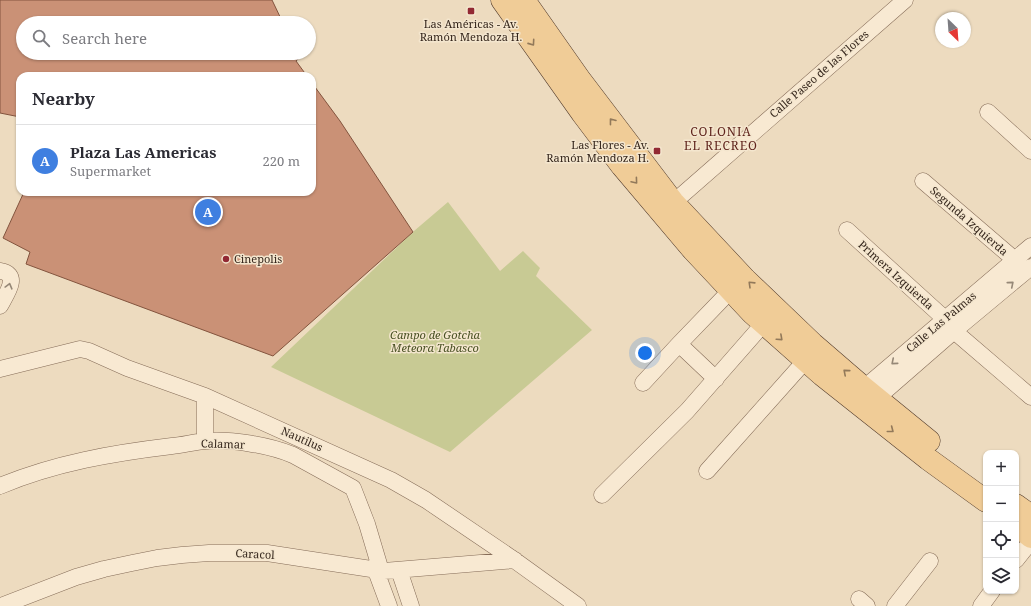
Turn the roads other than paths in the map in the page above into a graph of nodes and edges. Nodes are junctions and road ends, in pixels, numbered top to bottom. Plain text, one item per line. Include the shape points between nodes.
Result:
1 (502, 0) edge
2 (524, 0) edge
3 (905, 0) edge
4 (888, 6) edge
5 (988, 112) dead end
6 (1031, 151) edge
7 (923, 181) dead end
8 (667, 207) junction
9 (847, 230) dead end
10 (1026, 252) edge
11 (1030, 270) edge
12 (0, 271) edge
13 (731, 290) junction
14 (986, 295) junction
15 (0, 306) edge
16 (764, 323) junction
17 (950, 325) junction
18 (678, 344) junction
19 (805, 360) junction
20 (0, 369) edge
21 (716, 379) junction
22 (643, 383) dead end
23 (205, 396) junction
24 (1031, 397) edge
25 (864, 399) junction
26 (205, 441) junction
27 (706, 470) dead end
28 (983, 481) edge
29 (0, 486) edge
30 (602, 495) dead end
31 (983, 499) edge
32 (1019, 507) edge
33 (1031, 516) edge
34 (1019, 527) edge
35 (1031, 537) edge
36 (1031, 541) edge
37 (1018, 558) edge
38 (515, 560) junction
39 (930, 561) dead end
40 (399, 570) junction
41 (378, 571) junction
42 (990, 594) edge
43 (1, 606) edge
44 (389, 606) edge
45 (411, 606) edge
46 (578, 606) edge
47 (895, 606) edge
48 (980, 606) edge

1 -> 8 main road via 622,166
8 -> 2 main road
3 - 4 street, Calle Paseo de las Flores
4 - 8 street, Calle Paseo de las Flores
5 - 6 street
7 - 10 street, Segunda Izquierda
8 - 13 main road via 693,250
25 -> 8 main road via 813,344
9 - 17 street, Primera Izquierda
10 - 14 street, Calle Las Palmas
14 -> 11 street, Calle Las Palmas
15 -> 12 street via 11,287 9,275
13 - 16 main road
13 - 18 street
14 - 17 street, Calle Las Palmas
16 -> 19 main road
16 - 21 street
17 - 24 street, Primera Izquierda
17 - 25 street, Calle Las Palmas
18 - 21 street
18 - 22 street
19 - 25 main road via 822,376
19 - 27 street
20 - 23 street, Nautilus via 80,349
21 - 30 street
23 - 26 street
23 - 38 street, Nautilus via 391,480 426,500
25 - 28 main road
25 -> 31 main road via 928,459
26 - 29 street, Calamar via 77,461
26 - 41 street, Calamar via 234,442 282,451 352,486 364,514
32 - 33 main road
34 - 35 main road
36 - 37 street
38 - 40 street, Caracol
38 - 46 street, Nautilus
39 - 47 street
40 - 41 street, Caracol
40 - 45 street
41 - 43 street, Caracol via 267,553 182,555 104,569
41 - 44 street, Calamar
42 - 48 street

